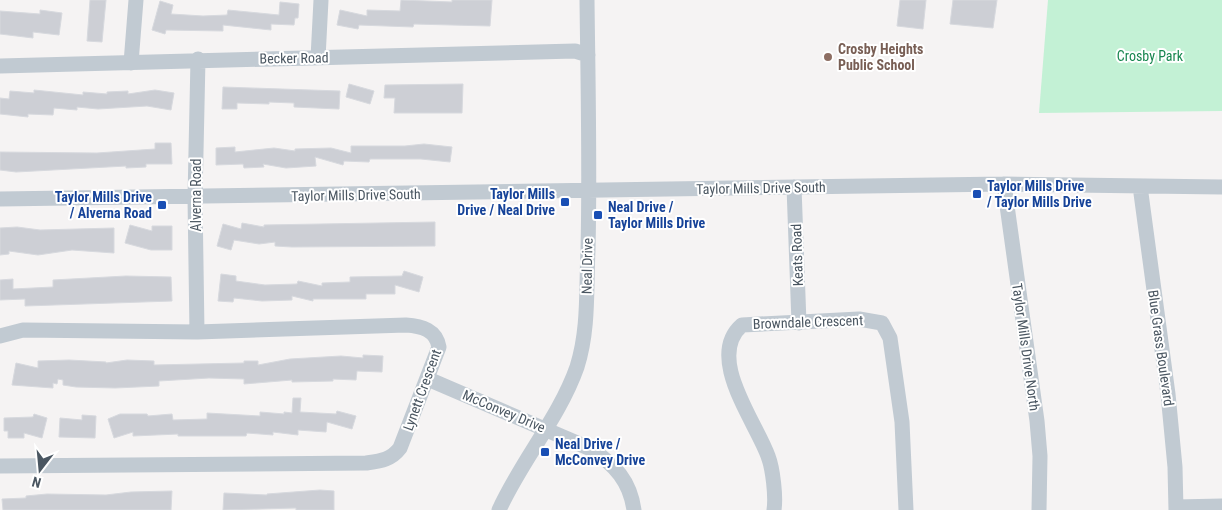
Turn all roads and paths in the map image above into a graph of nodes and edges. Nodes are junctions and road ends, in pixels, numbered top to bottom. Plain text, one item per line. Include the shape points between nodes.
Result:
1 (136, 0) edge
2 (321, 0) edge
3 (587, 0) edge
4 (588, 55) junction
5 (318, 58) junction
6 (198, 59) junction
7 (131, 63) junction
8 (0, 66) edge
9 (1004, 184) junction
10 (1140, 186) junction
11 (794, 187) junction
12 (1222, 187) edge
13 (589, 192) junction
14 (195, 198) junction
15 (0, 200) edge
16 (799, 324) junction
17 (197, 332) junction
18 (0, 336) edge
19 (428, 378) junction
20 (546, 429) junction
21 (0, 466) edge
22 (1222, 506) edge
23 (1176, 508) edge
24 (499, 510) edge
25 (634, 510) edge
26 (774, 510) edge
27 (906, 510) edge
28 (1039, 510) edge

1 - 7 street
2 - 5 street
3 - 4 street, Neal Drive
4 - 5 street, Becker Road via 575,51
4 - 13 street, Neal Drive
5 - 6 street, Becker Road
6 - 7 street, Becker Road
6 - 14 street, Alverna Road
7 - 8 street, Becker Road
9 - 10 street, Taylor Mills Drive South
9 - 11 street, Taylor Mills Drive South
9 - 28 street, Taylor Mills Drive North via 1037,421
10 - 12 street, Taylor Mills Drive South
10 - 23 street, Blue Grass Boulevard via 1168,394
11 - 13 street, Taylor Mills Drive South
11 - 16 street, Keats Road
13 - 14 street, Taylor Mills Drive South
13 - 20 street, Neal Drive via 585,334 576,369
14 - 15 street, Taylor Mills Drive South
14 - 17 street, Alverna Road
16 - 26 street, Browndale Crescent via 742,325 730,339 731,372 769,459 775,492
16 - 27 street, Browndale Crescent via 859,319 882,323 890,338 902,422
17 - 18 street, Lynett Crescent via 23,330
17 - 19 street, Lynett Crescent via 420,326 438,340 439,347
19 - 20 street, McConvey Drive
19 - 21 street, Lynett Crescent via 400,448 394,456 382,461
20 - 24 street, Neal Drive
20 - 25 street, McConvey Drive via 614,465 631,493
22 - 23 street

